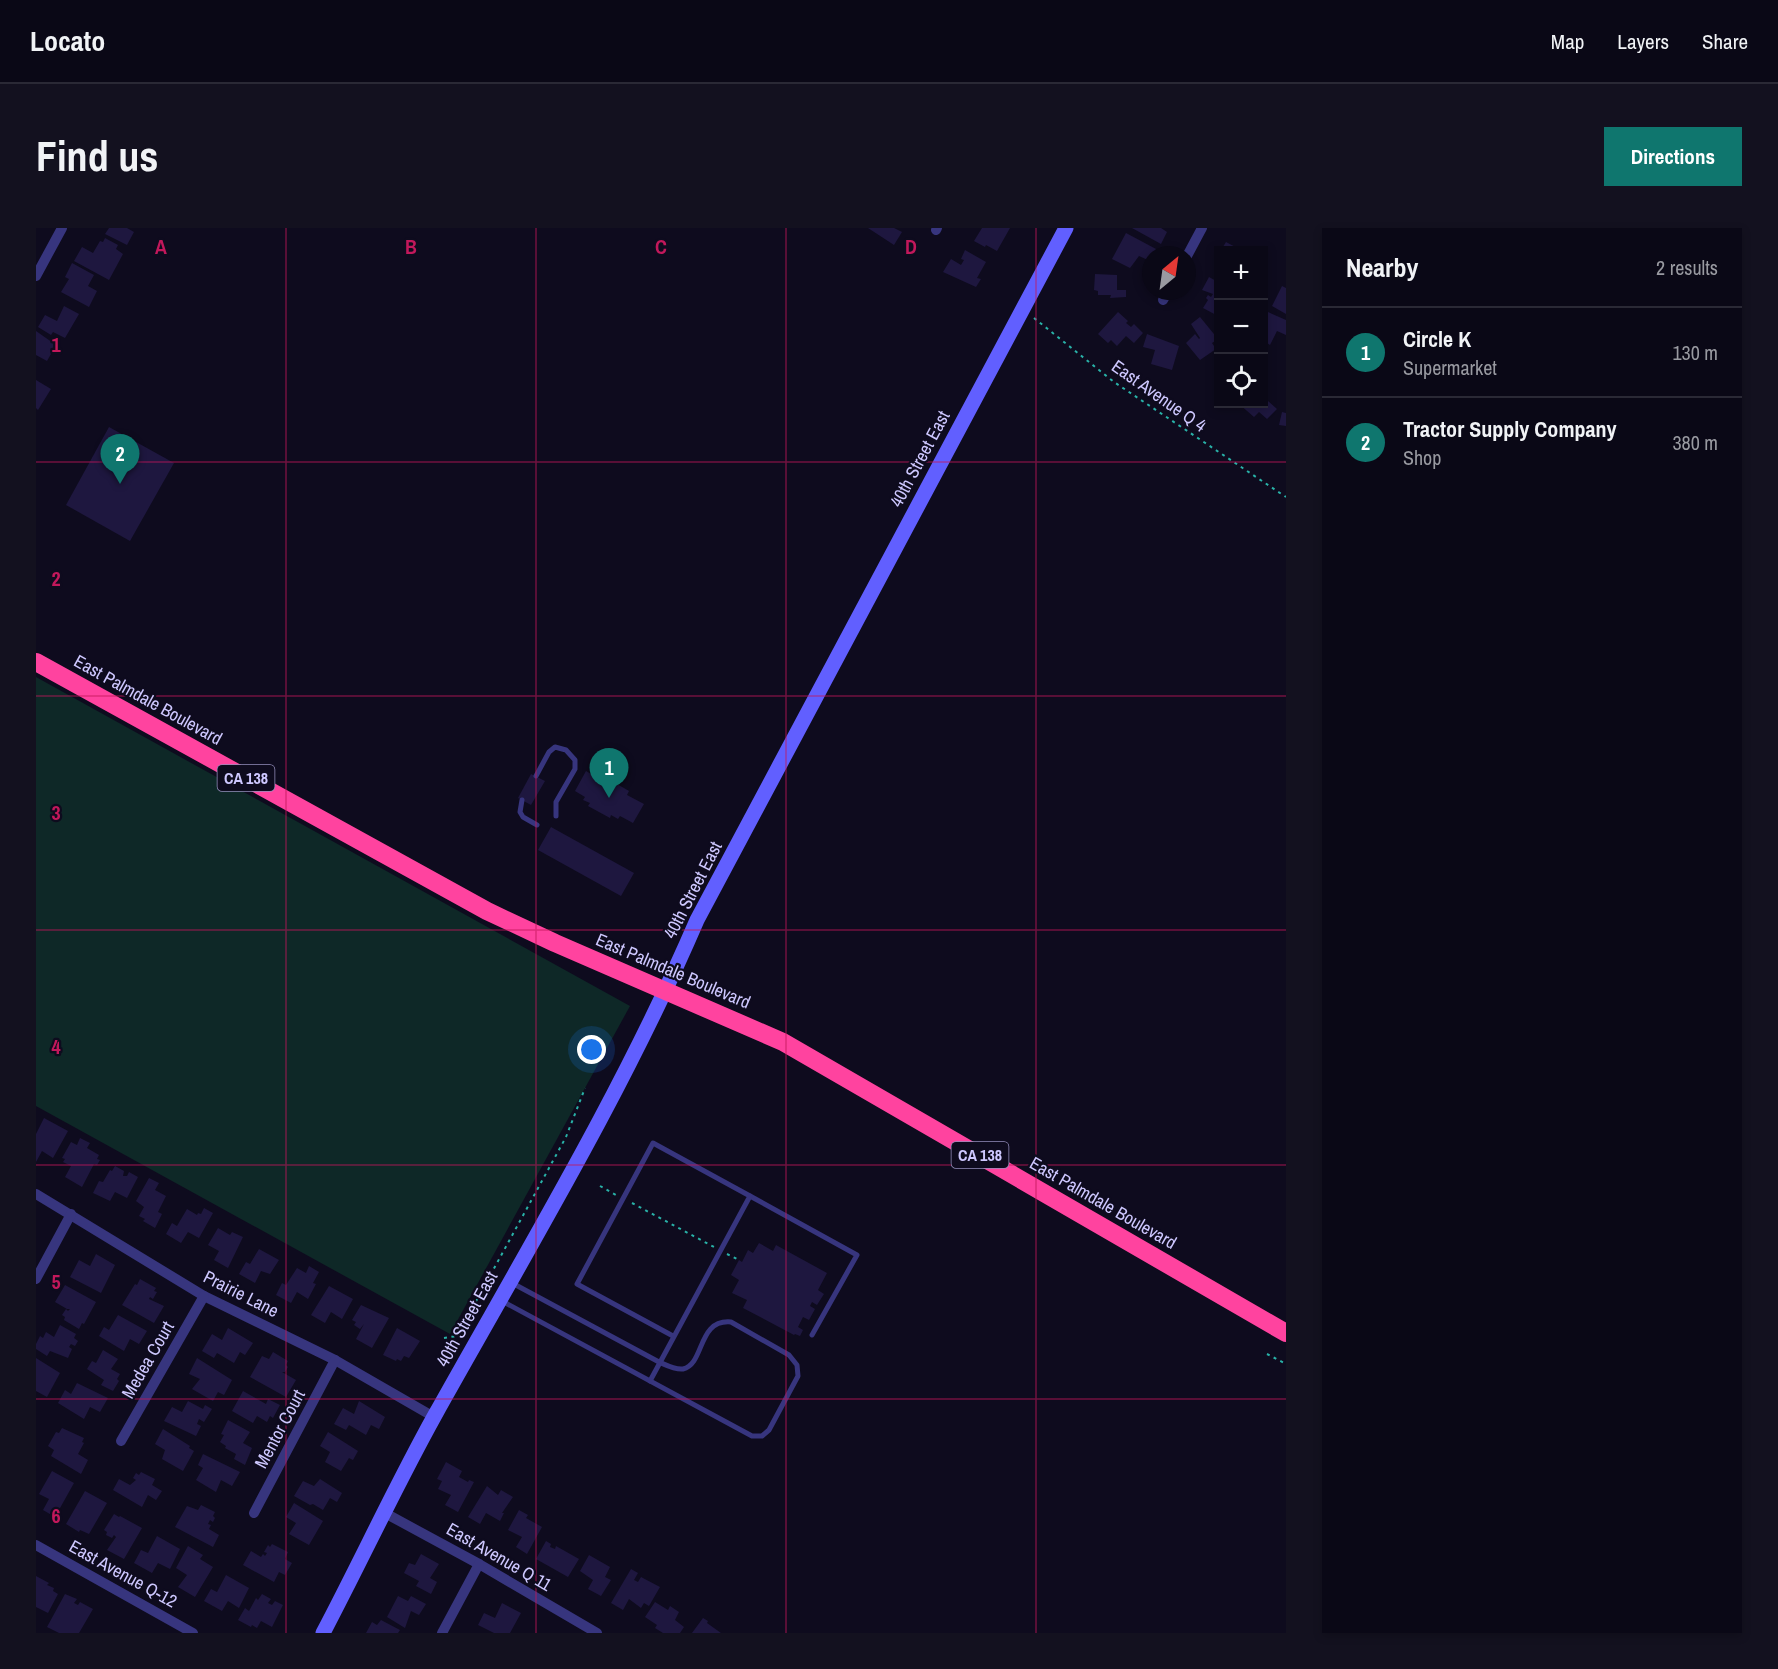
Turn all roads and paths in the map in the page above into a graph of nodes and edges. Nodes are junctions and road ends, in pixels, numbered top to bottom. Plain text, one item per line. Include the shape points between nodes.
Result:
1 (62, 228) edge
2 (1066, 228) edge
3 (1202, 228) edge
4 (1192, 246) edge
5 (36, 276) edge
6 (1022, 309) junction
7 (1286, 497) edge
8 (36, 662) edge
9 (536, 776) dead end
10 (522, 800) dead end
11 (556, 816) dead end
12 (537, 825) dead end
13 (667, 990) junction
14 (585, 1088) dead end
15 (600, 1186) dead end
16 (36, 1194) edge
17 (750, 1196) junction
18 (623, 1199) junction
19 (71, 1214) junction
20 (720, 1250) junction
21 (739, 1260) dead end
22 (36, 1278) edge
23 (510, 1283) junction
24 (204, 1296) junction
25 (501, 1300) junction
26 (1286, 1333) edge
27 (812, 1335) dead end
28 (673, 1336) junction
29 (444, 1338) dead end
30 (1267, 1354) dead end
31 (335, 1360) junction
32 (659, 1362) junction
33 (1286, 1364) edge
34 (650, 1380) junction
35 (434, 1417) junction
36 (121, 1441) dead end
37 (383, 1512) junction
38 (254, 1513) dead end
39 (36, 1545) edge
40 (479, 1564) junction
41 (193, 1633) edge
42 (323, 1633) edge
43 (442, 1633) edge
44 (597, 1633) edge

1 - 5 street
2 - 6 main road, 40th Street East
3 - 4 street
6 - 7 path, East Avenue Q 4 via 1114,382
6 - 13 main road, 40th Street East via 697,920
8 - 13 highway, East Palmdale Boulevard / CA 138 via 487,911
9 - 11 lane via 555,747 566,750 575,760 575,768 556,802
10 - 12 lane via 520,812
13 - 23 main road, 40th Street East
13 - 26 highway, East Palmdale Boulevard / CA 138 via 783,1042
14 - 29 path via 566,1137 457,1336
15 - 18 path
16 - 19 street, Prairie Lane
17 - 18 lane via 653,1143
17 - 20 lane
17 - 27 lane via 857,1255
18 - 20 path
18 - 28 lane via 577,1284
19 - 22 street
19 - 24 street, Prairie Lane
20 - 21 path
20 - 28 lane
23 - 25 main road, 40th Street East
23 - 32 lane
24 - 31 street, Prairie Lane
24 - 36 street, Medea Court
25 - 34 lane
25 - 35 main road, 40th Street East
28 - 32 lane
30 - 33 path
31 - 35 street, Prairie Lane
31 - 38 street, Mentor Court
32 - 34 lane
32 - 34 lane via 683,1369 690,1365 712,1327 721,1321 731,1322 789,1355 797,1365 798,1376 770,1430 762,1436 752,1436
35 - 37 main road, 40th Street East
37 - 40 street, East Avenue Q 11
37 - 42 main road, 40th Street East
39 - 41 street, East Avenue Q-12
40 - 43 street
40 - 44 street, East Avenue Q 11

